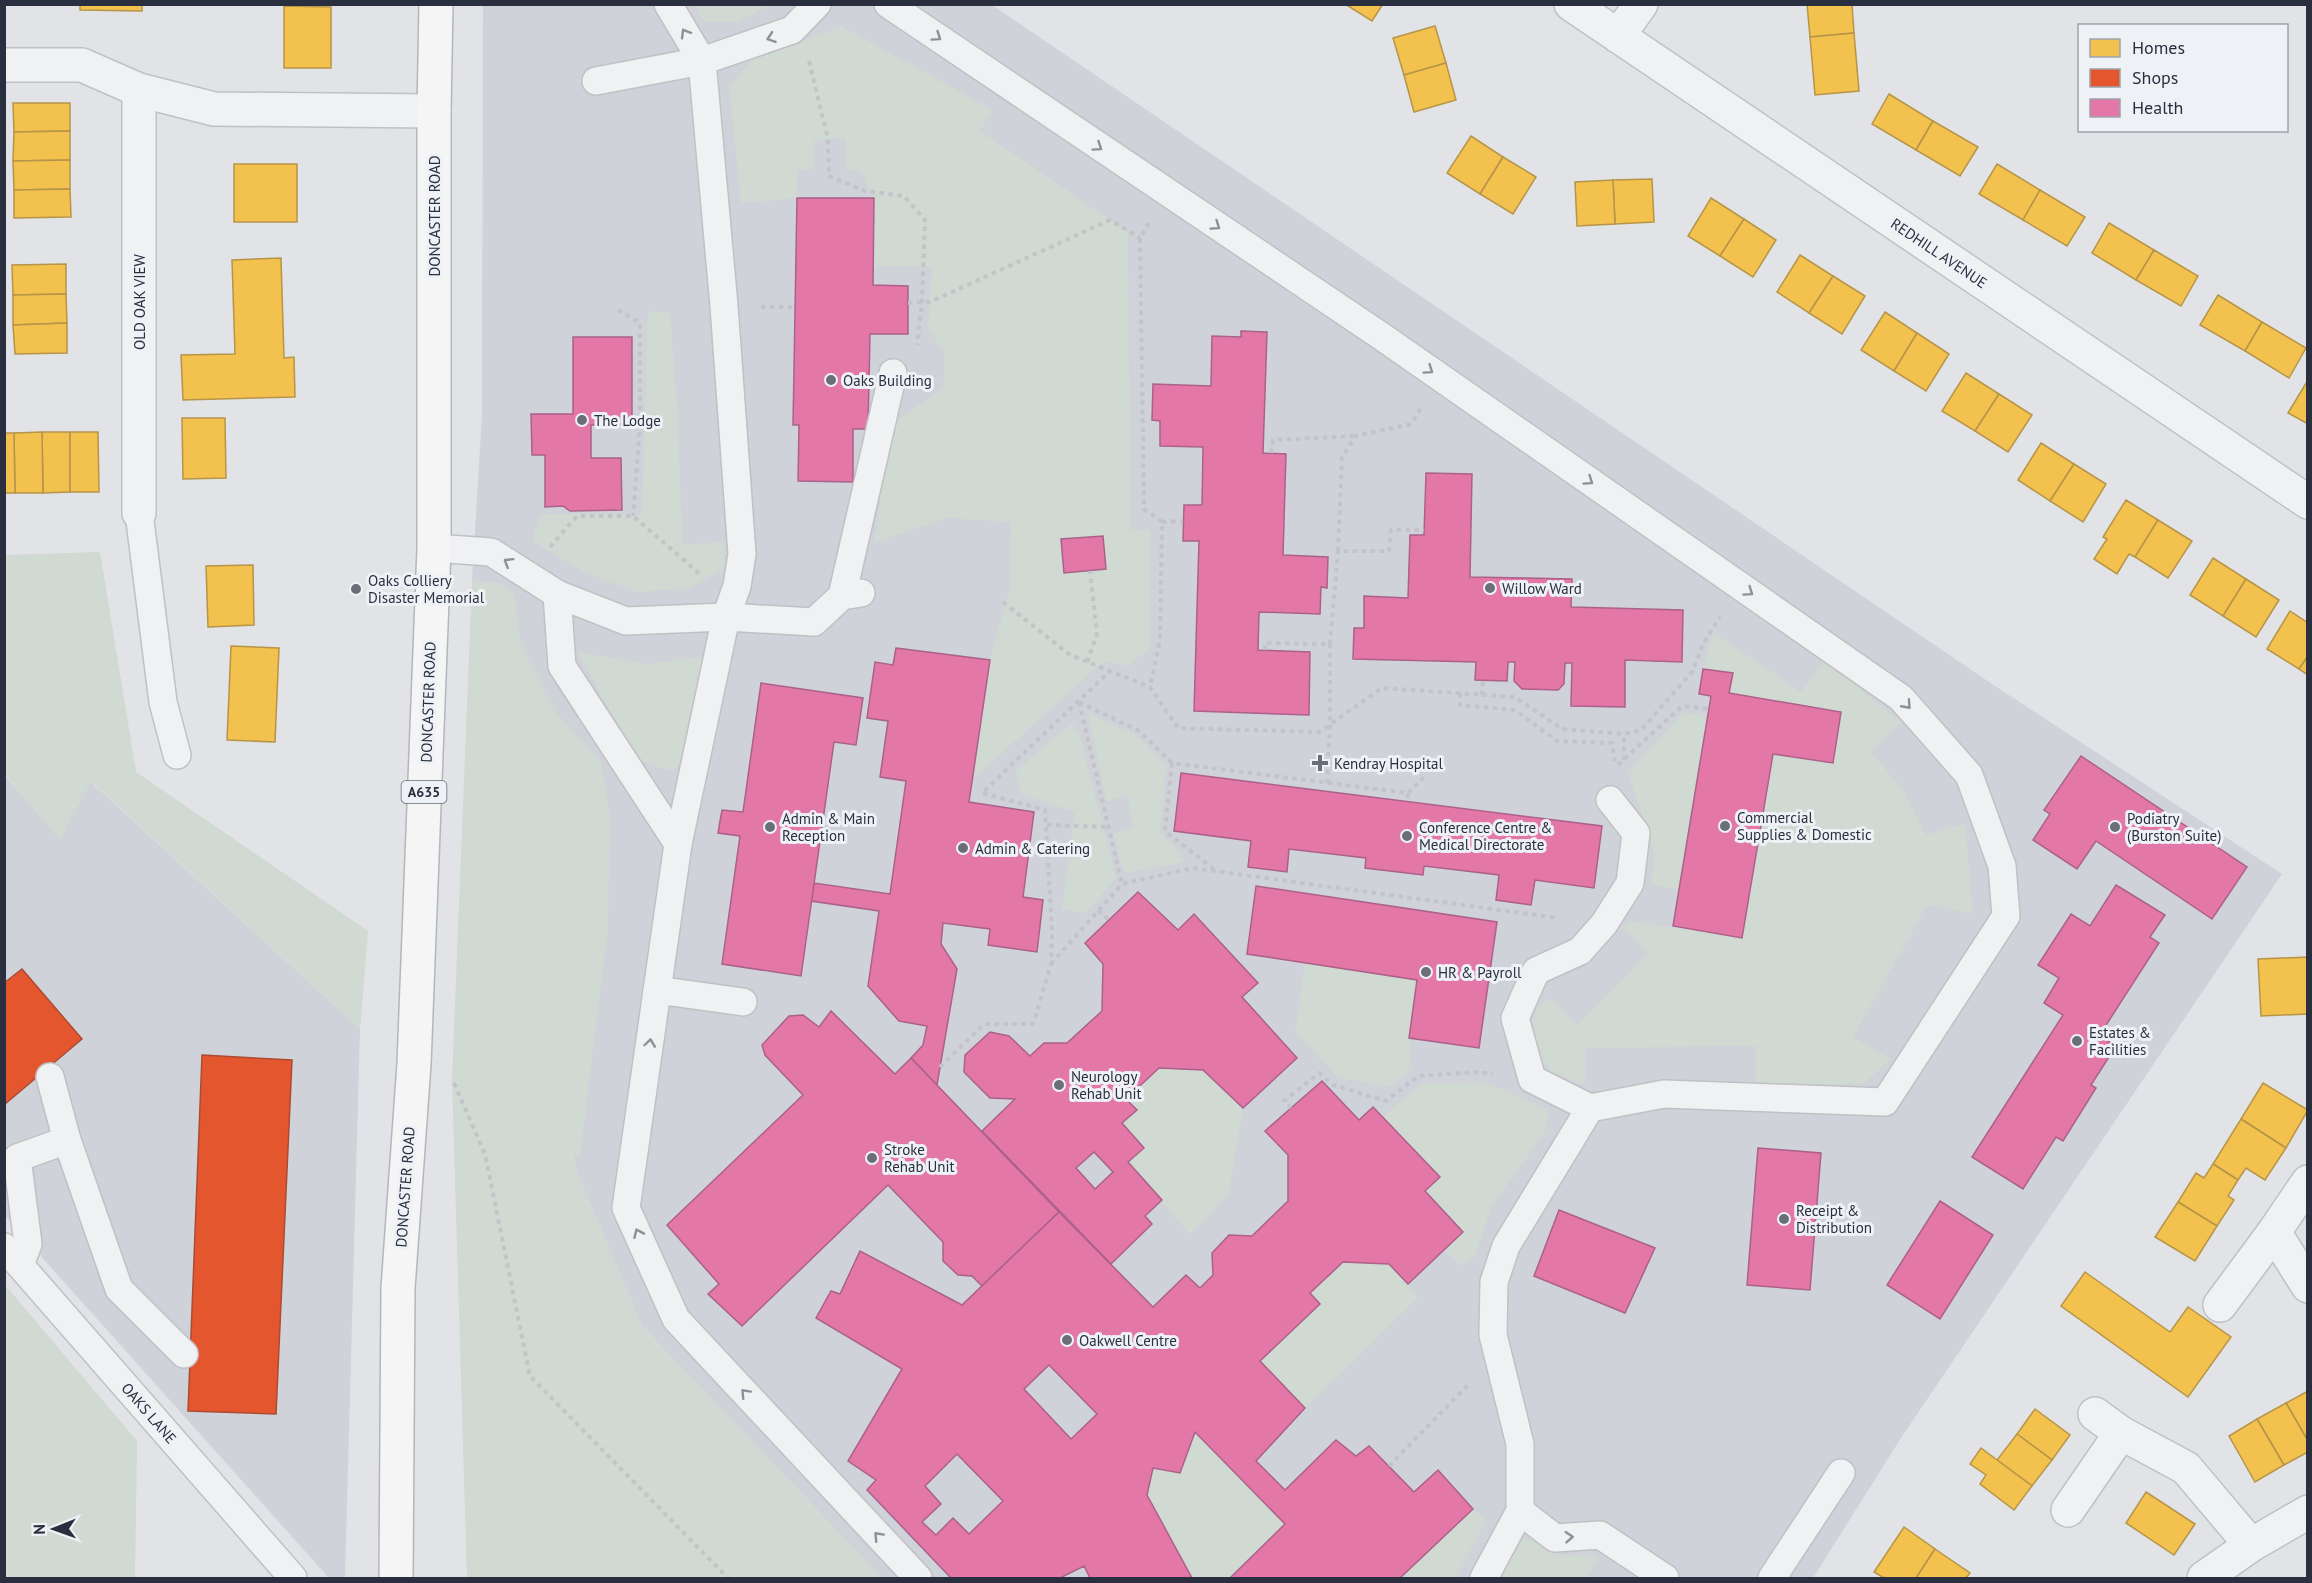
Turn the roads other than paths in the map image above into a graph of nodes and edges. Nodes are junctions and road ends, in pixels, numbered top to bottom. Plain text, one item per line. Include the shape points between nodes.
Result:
1 (436, 4) edge
2 (668, 4) edge
3 (817, 4) edge
4 (888, 4) edge
5 (1571, 4) edge
6 (1641, 4) edge
7 (1618, 36) junction
8 (702, 61) junction
9 (4, 65) edge
10 (596, 81) dead end
11 (139, 90) junction
12 (434, 111) junction
13 (893, 373) dead end
14 (2307, 502) edge
15 (139, 513) joint
16 (434, 548) junction
17 (557, 594) junction
18 (726, 617) junction
19 (177, 755) dead end
20 (1610, 800) dead end
21 (678, 844) junction
22 (657, 990) junction
23 (743, 1002) dead end
24 (50, 1077) dead end
25 (1590, 1108) junction
26 (67, 1140) junction
27 (2307, 1182) edge
28 (2274, 1233) junction
29 (12, 1256) edge
30 (2307, 1286) edge
31 (2220, 1305) dead end
32 (184, 1354) dead end
33 (2095, 1414) dead end
34 (2121, 1433) junction
35 (1841, 1473) dead end
36 (2068, 1510) dead end
37 (1520, 1511) junction
38 (2307, 1512) edge
39 (2251, 1545) junction
40 (293, 1578) edge
41 (396, 1578) edge
42 (918, 1578) edge
43 (1484, 1578) edge
44 (1665, 1578) edge
45 (1772, 1578) edge
46 (2206, 1578) edge

1 - 12 highway, DONCASTER ROAD / A635
8 -> 2 lane
3 -> 8 lane via 792,30
4 -> 25 lane via 1440,378 1901,698 1969,775 2002,866 2006,916 1885,1102 1664,1094
5 - 7 street, REDHILL AVENUE
6 - 7 street
7 - 14 street, REDHILL AVENUE
8 - 10 lane
8 - 18 lane via 742,554 737,586
9 - 11 street via 82,65
11 - 12 street via 214,109
11 - 15 street, OLD OAK VIEW
12 - 16 highway, DONCASTER ROAD / A635
13 - 18 lane via 852,595 814,622
15 - 19 lane via 163,702
17 -> 16 lane via 491,552
16 - 41 highway, DONCASTER ROAD / A635 via 414,1064 398,1288
17 - 18 lane via 626,621
17 - 21 lane via 562,666
18 - 21 lane
20 - 25 lane via 1636,833 1630,883 1604,924 1580,951 1536,971 1515,1018 1532,1079
21 - 22 lane
22 - 23 lane
42 -> 22 lane via 676,1319 626,1208
24 - 26 lane
25 - 37 lane via 1506,1246 1494,1282 1493,1335 1520,1444
26 - 29 lane via 17,1158 28,1244
26 - 32 lane via 119,1289
27 - 28 street
28 - 30 street
28 - 31 street
29 - 40 lane, OAKS LANE
33 - 34 street
34 - 36 street
34 - 39 street via 2186,1468
35 - 45 lane
37 - 43 lane
37 -> 44 lane via 1555,1538 1600,1535
38 - 39 street
39 - 46 street

